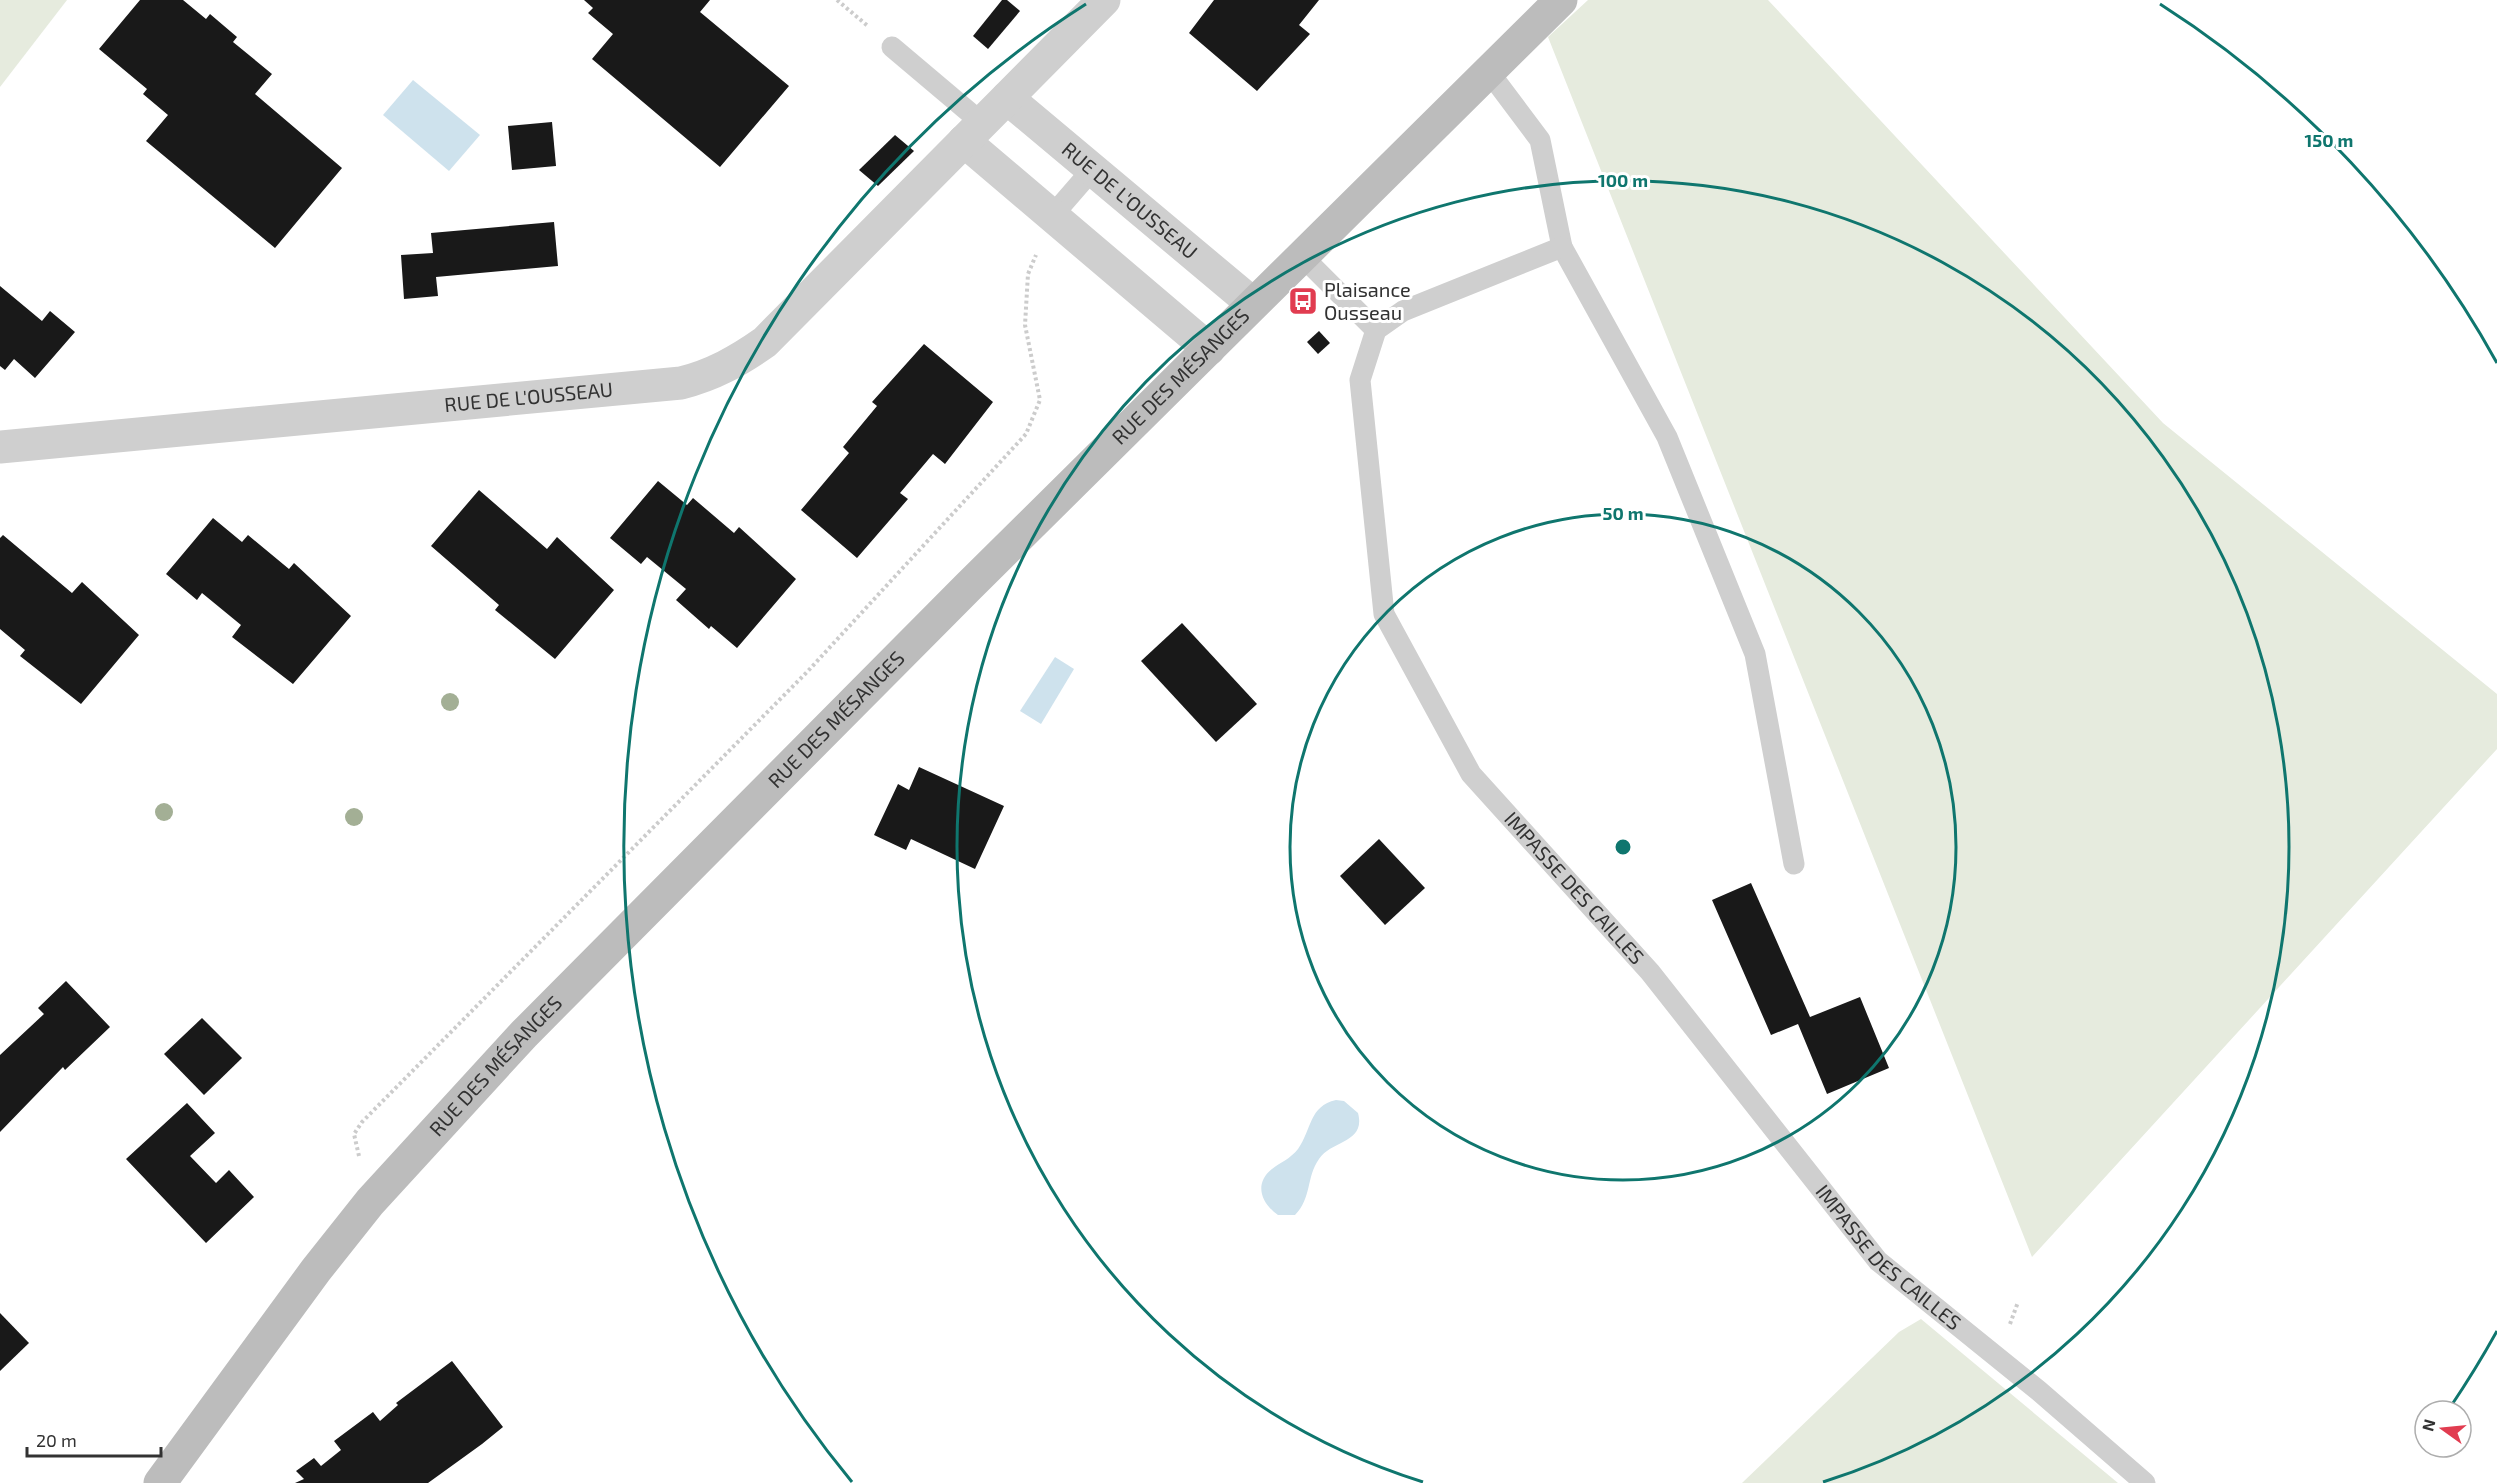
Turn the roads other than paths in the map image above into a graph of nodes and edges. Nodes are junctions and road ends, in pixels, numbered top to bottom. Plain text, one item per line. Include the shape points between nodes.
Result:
1 (1104, 0) edge
2 (1561, 0) edge
3 (892, 47) dead end
4 (1489, 72) junction
5 (1007, 98) junction
6 (973, 132) junction
7 (1091, 171) junction
8 (1052, 216) junction
9 (1563, 247) junction
10 (1302, 256) junction
11 (1253, 304) junction
12 (1376, 330) junction
13 (1209, 349) junction
14 (0, 447) edge
15 (1794, 864) dead end
16 (160, 1483) edge
17 (2145, 1483) edge

1 - 5 street, RUE DE L'OUSSEAU
2 - 4 main road, RUE DES MÉSANGES
3 - 6 lane
4 - 9 lane via 1540,140
4 - 10 main road, RUE DES MÉSANGES
5 - 6 street, RUE DE L'OUSSEAU
5 - 7 street, RUE DE L'OUSSEAU
6 - 8 street
6 - 14 street, RUE DE L'OUSSEAU via 765,342 709,376 669,384
7 - 8 lane
7 - 11 street, RUE DE L'OUSSEAU
8 - 13 street
9 - 12 lane via 1403,310
9 - 15 lane via 1667,438 1755,654
10 - 11 main road, RUE DES MÉSANGES
10 - 12 lane
11 - 13 main road, RUE DES MÉSANGES
12 - 17 lane, IMPASSE DES CAILLES via 1360,380 1384,615 1471,774 1650,972 1878,1261 2039,1390
13 - 16 main road, RUE DES MÉSANGES via 532,1025 444,1119 316,1270

